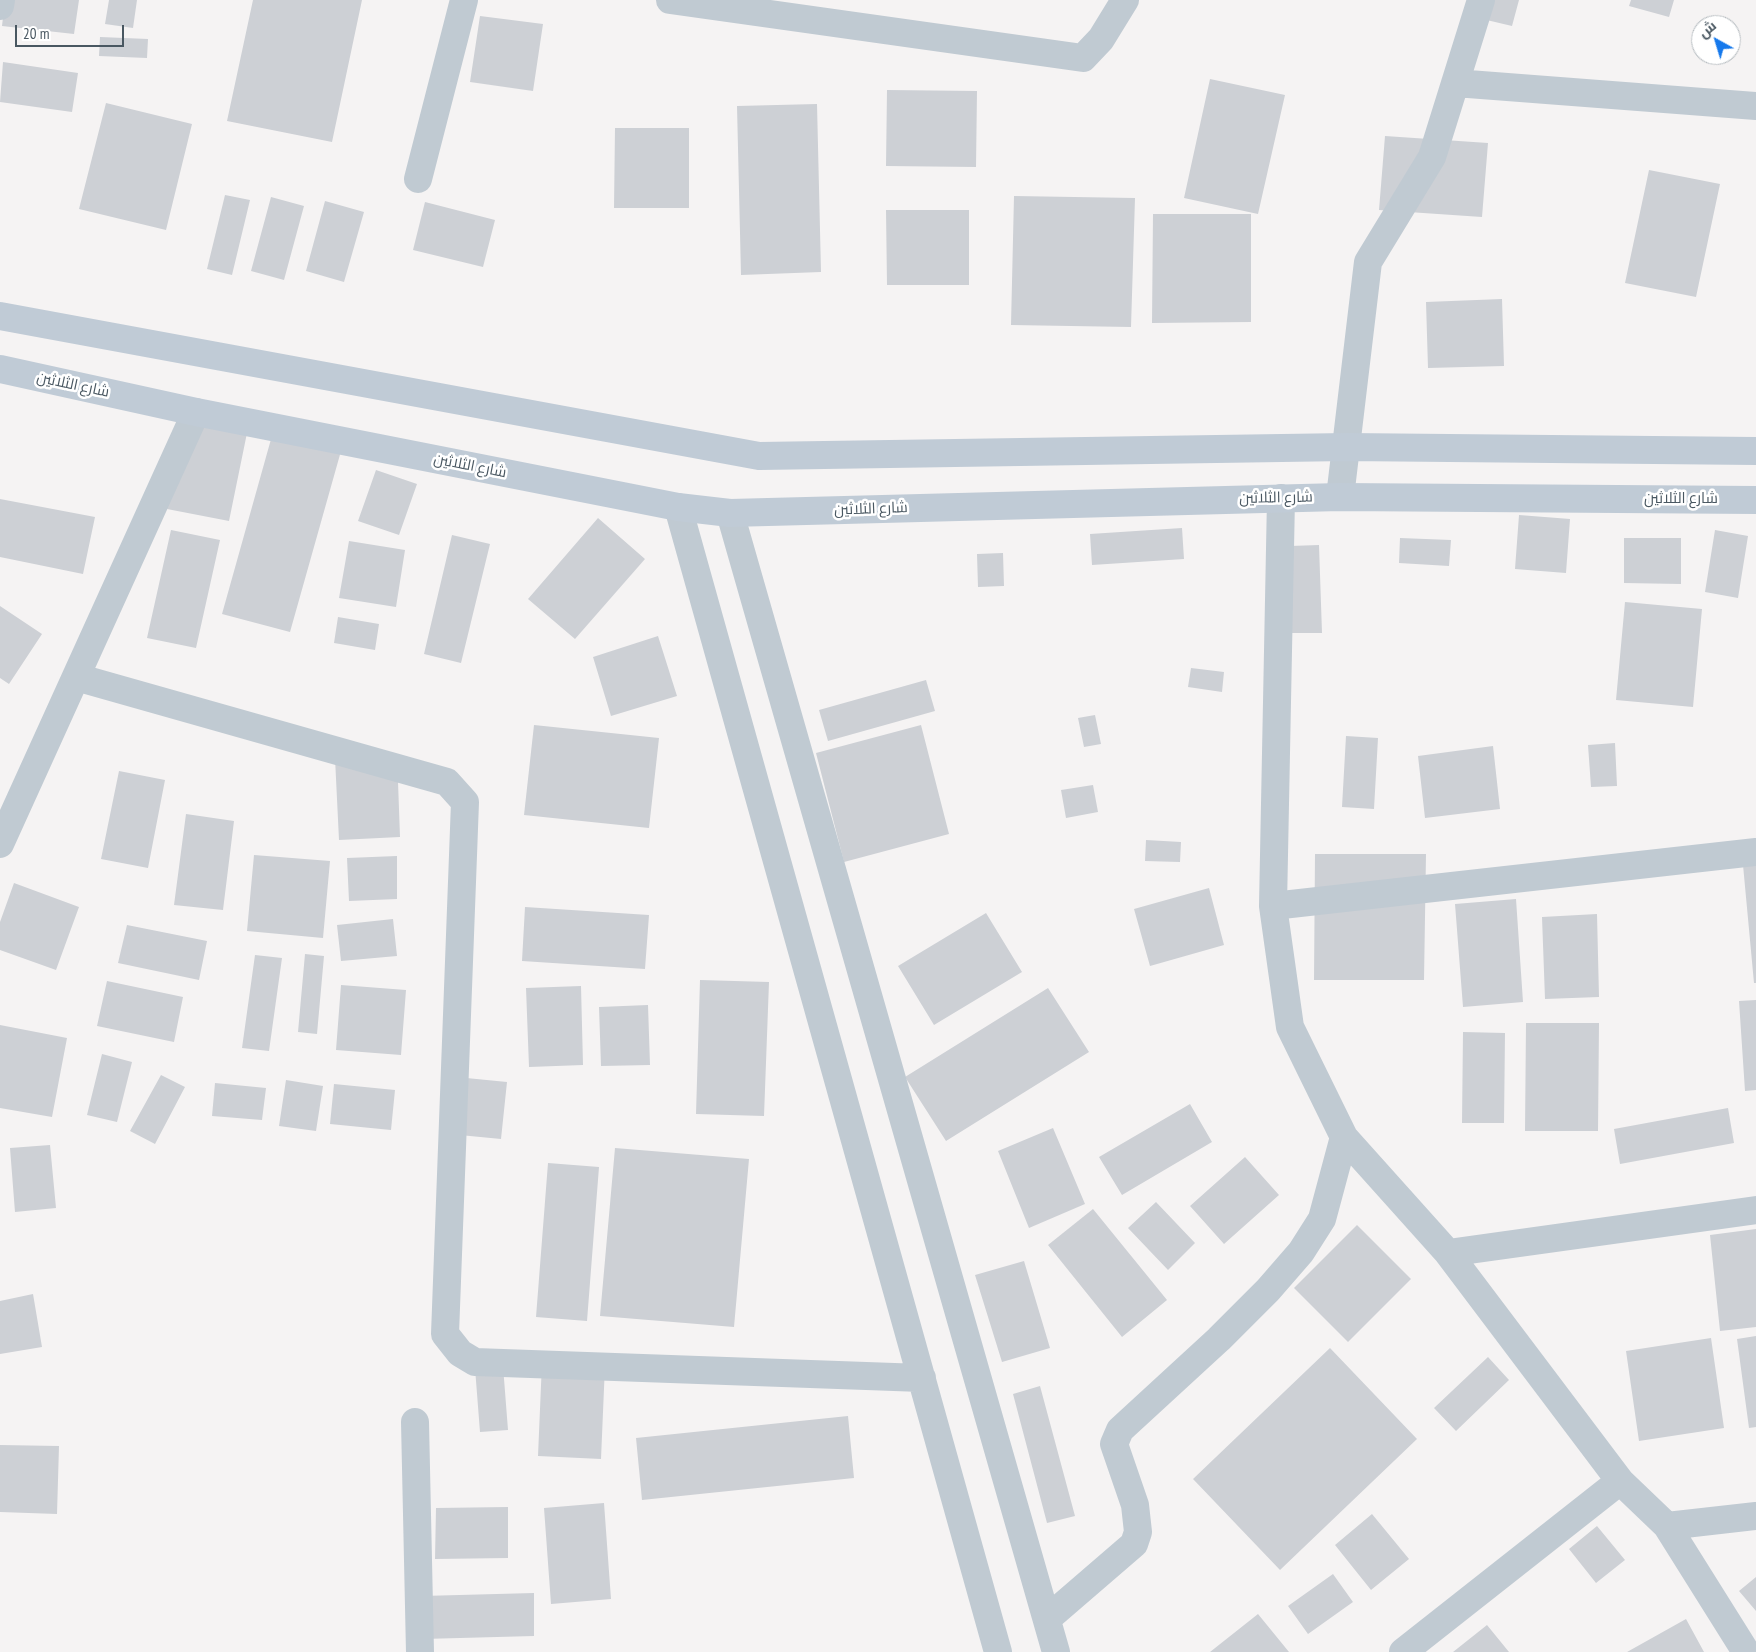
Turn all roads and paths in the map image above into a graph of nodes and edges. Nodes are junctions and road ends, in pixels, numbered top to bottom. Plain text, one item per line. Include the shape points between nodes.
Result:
1 (1, 0) edge
2 (464, 0) edge
3 (670, 0) edge
4 (1125, 0) edge
5 (1481, 0) edge
6 (0, 6) edge
7 (1455, 83) junction
8 (1756, 106) edge
9 (418, 179) dead end
10 (0, 316) edge
11 (0, 369) edge
12 (196, 412) junction
13 (1347, 447) junction
14 (1756, 451) edge
15 (1340, 497) junction
16 (1281, 498) junction
17 (1756, 500) edge
18 (678, 507) junction
19 (730, 513) junction
20 (76, 677) junction
21 (0, 844) edge
22 (1756, 852) edge
23 (1273, 906) junction
24 (1344, 1138) junction
25 (1756, 1210) edge
26 (1448, 1253) junction
27 (922, 1378) junction
28 (415, 1422) dead end
29 (1620, 1481) junction
30 (1756, 1516) edge
31 (1667, 1526) junction
32 (1047, 1619) junction
33 (420, 1652) edge
34 (998, 1652) edge
35 (1056, 1652) edge
36 (1403, 1652) edge
37 (1746, 1652) edge

1 - 6 street
2 - 9 street
3 - 4 street via 1083,58 1102,39
5 - 7 street
7 - 8 street
7 - 13 street via 1432,157 1368,262
10 - 13 main road via 759,456
11 - 12 main road, شارع الثلاثين
12 - 18 main road, شارع الثلاثين
12 - 20 street
13 - 14 main road
13 - 15 street
15 - 16 main road, شارع الثلاثين
15 - 17 main road, شارع الثلاثين
16 - 19 main road, شارع الثلاثين
16 - 23 street
18 - 19 main road, شارع الثلاثين
18 - 27 street
19 - 32 street
20 - 21 street
20 - 27 street via 447,782 465,802 445,1334 460,1353 475,1362
22 - 23 street
23 - 24 street via 1290,1027
24 - 26 street
24 - 32 street via 1322,1219 1301,1252 1219,1339 1120,1430 1114,1444 1135,1505 1138,1532 1134,1544
25 - 26 street
26 - 29 street
27 - 34 street
28 - 33 street
29 - 31 street
29 - 36 street
30 - 31 street
31 - 37 street
32 - 35 street

